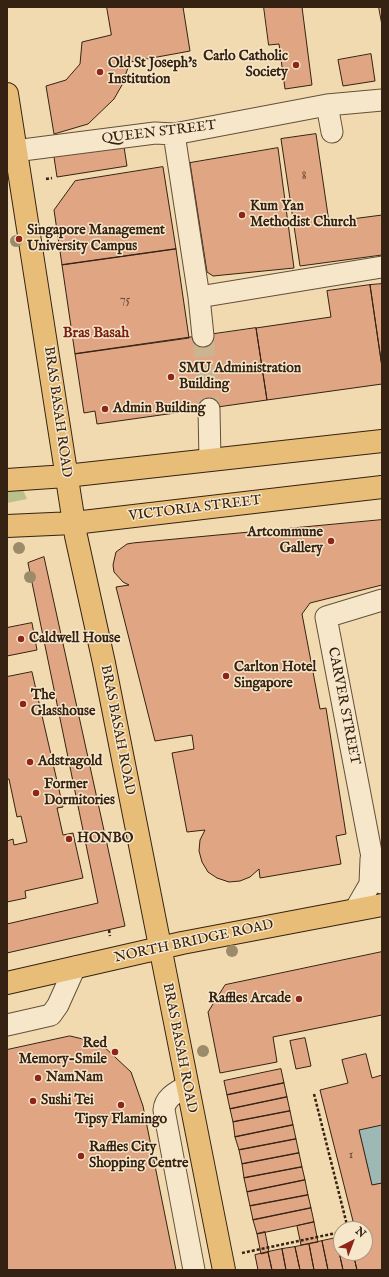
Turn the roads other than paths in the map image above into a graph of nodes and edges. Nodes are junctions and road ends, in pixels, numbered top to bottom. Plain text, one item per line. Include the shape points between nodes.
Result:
1 (7, 94) edge
2 (382, 100) edge
3 (327, 106) junction
4 (332, 132) dead end
5 (174, 134) junction
6 (12, 152) edge
7 (382, 267) edge
8 (199, 297) junction
9 (203, 336) tunnel mouth
10 (209, 409) tunnel mouth
11 (382, 441) edge
12 (210, 460) junction
13 (66, 476) junction
14 (7, 480) edge
15 (382, 488) edge
16 (74, 523) junction
17 (7, 526) edge
18 (380, 602) edge
19 (371, 852) junction
20 (382, 883) edge
21 (382, 905) edge
22 (355, 910) junction
23 (160, 948) junction
24 (75, 967) junction
25 (7, 982) edge
26 (7, 1025) edge
27 (187, 1086) junction
28 (223, 1264) edge
29 (194, 1270) edge

1 - 6 main road, BRAS BASAH ROAD
2 - 3 street, QUEEN STREET
3 - 4 street
3 - 5 street, QUEEN STREET
5 - 6 street, QUEEN STREET via 155,133
5 - 8 street
6 - 13 main road, BRAS BASAH ROAD
7 - 8 street
8 - 9 street
10 - 12 street
11 - 12 main road
12 - 13 main road
13 - 14 main road
13 - 16 main road, BRAS BASAH ROAD
15 - 16 main road, VICTORIA STREET
16 - 17 main road, VICTORIA STREET
16 - 23 main road, BRAS BASAH ROAD
18 - 19 street, CARVER STREET via 326,617
19 - 20 street, CARVER STREET
19 - 22 street, CARVER STREET via 370,884
21 - 22 main road, NORTH BRIDGE ROAD
22 - 23 main road, NORTH BRIDGE ROAD
23 - 24 main road, NORTH BRIDGE ROAD
23 - 27 main road, BRAS BASAH ROAD
24 - 25 main road, NORTH BRIDGE ROAD
24 - 26 street via 51,1015
27 - 28 main road, BRAS BASAH ROAD
27 - 29 street via 168,1098 164,1110

